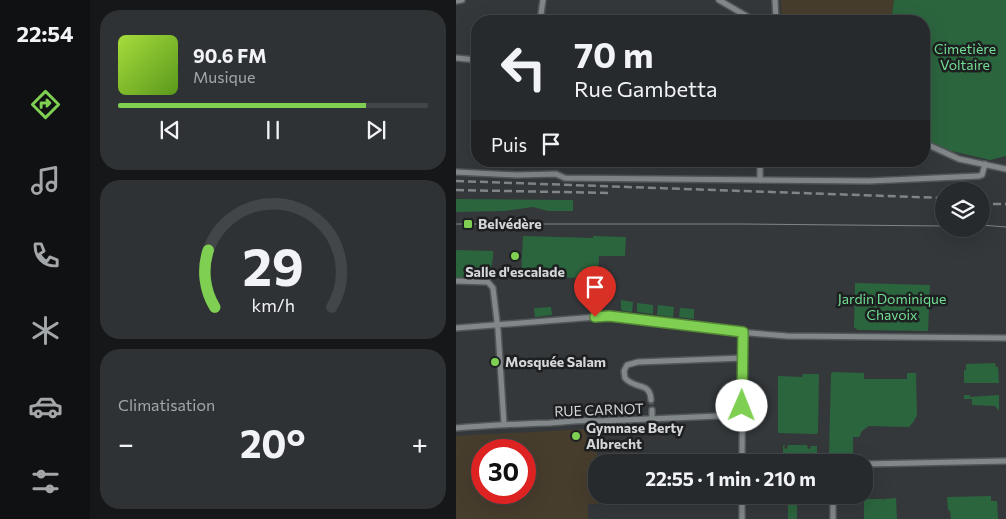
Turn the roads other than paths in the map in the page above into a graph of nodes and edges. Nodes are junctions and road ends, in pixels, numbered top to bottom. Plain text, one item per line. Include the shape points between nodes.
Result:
1 (462, 0) edge
2 (543, 0) edge
3 (719, 0) edge
4 (775, 0) edge
5 (456, 1) edge
6 (541, 15) edge
7 (745, 15) edge
8 (776, 15) edge
9 (456, 58) edge
10 (471, 59) edge
11 (930, 146) edge
12 (985, 164) junction
13 (760, 167) edge
14 (1006, 169) edge
15 (456, 172) edge
16 (760, 180) junction
17 (456, 281) edge
18 (497, 325) junction
19 (456, 328) edge
20 (743, 332) junction
21 (1006, 338) edge
22 (743, 358) junction
23 (651, 400) tunnel mouth
24 (652, 410) tunnel mouth
25 (742, 415) junction
26 (652, 419) junction
27 (504, 424) junction
28 (456, 428) edge
29 (742, 454) edge
30 (1006, 461) edge
31 (873, 464) edge
32 (742, 504) edge
33 (833, 504) edge
34 (742, 519) edge
35 (833, 519) edge

1 - 5 street
2 - 6 street
3 - 7 street
4 - 8 street
9 - 10 street
11 - 12 street via 958,159
12 - 14 street
12 - 16 street via 979,176 869,181
13 - 16 street
15 - 16 street via 556,174 565,178
17 - 18 street via 490,283
18 - 19 street
18 - 20 street via 609,316
18 - 27 street
20 - 21 street via 787,336
20 - 22 street
22 - 23 street via 627,365 625,378 647,388
22 - 25 street
24 - 26 street
25 - 26 street, RUE CARNOT
25 - 29 street
26 - 27 street, RUE CARNOT
27 - 28 street, RUE CARNOT
30 - 31 street
32 - 34 street
33 - 35 street

